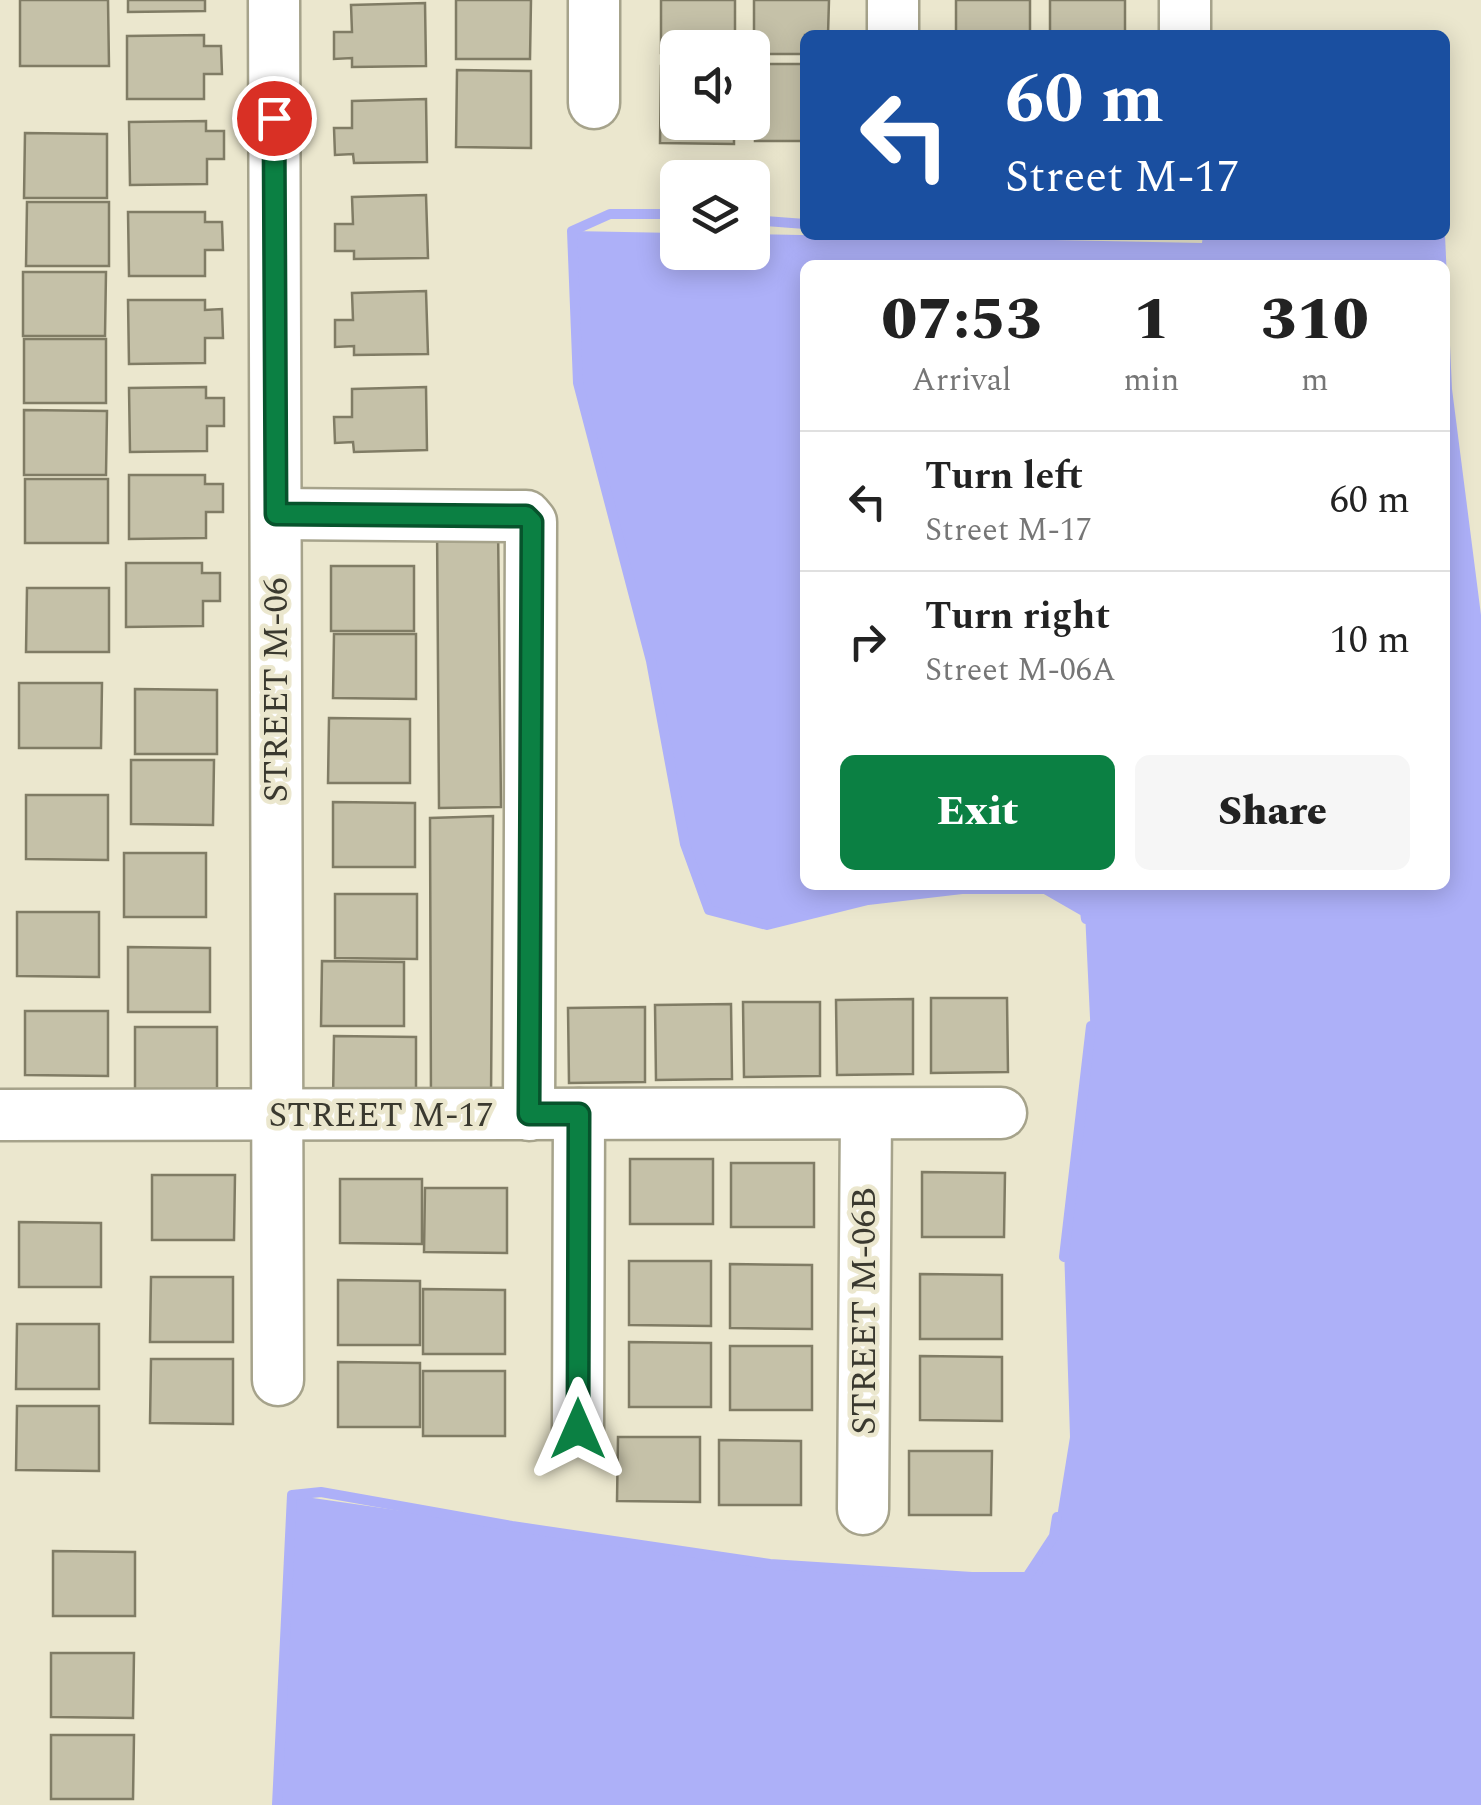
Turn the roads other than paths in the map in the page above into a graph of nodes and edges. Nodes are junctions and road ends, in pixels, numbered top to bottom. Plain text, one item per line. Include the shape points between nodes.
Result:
1 (274, 0) edge
2 (594, 0) edge
3 (893, 0) edge
4 (1184, 0) edge
5 (893, 30) edge
6 (1185, 30) edge
7 (594, 103) dead end
8 (276, 514) junction
9 (277, 1114) junction
10 (529, 1114) junction
11 (579, 1114) junction
12 (866, 1114) junction
13 (1001, 1114) dead end
14 (0, 1115) edge
15 (278, 1380) dead end
16 (578, 1429) dead end
17 (863, 1508) dead end

1 - 8 street, STREET M-06
2 - 7 street
3 - 5 street
4 - 6 street
8 - 9 street, STREET M-06
8 - 10 street via 526,516 532,522
9 - 10 street, STREET M-17
9 - 14 street, STREET M-17
9 - 15 street, STREET M-06
10 - 11 street, STREET M-17
11 - 12 street, STREET M-17
11 - 16 street
12 - 13 street, STREET M-17
12 - 17 street, STREET M-06B

